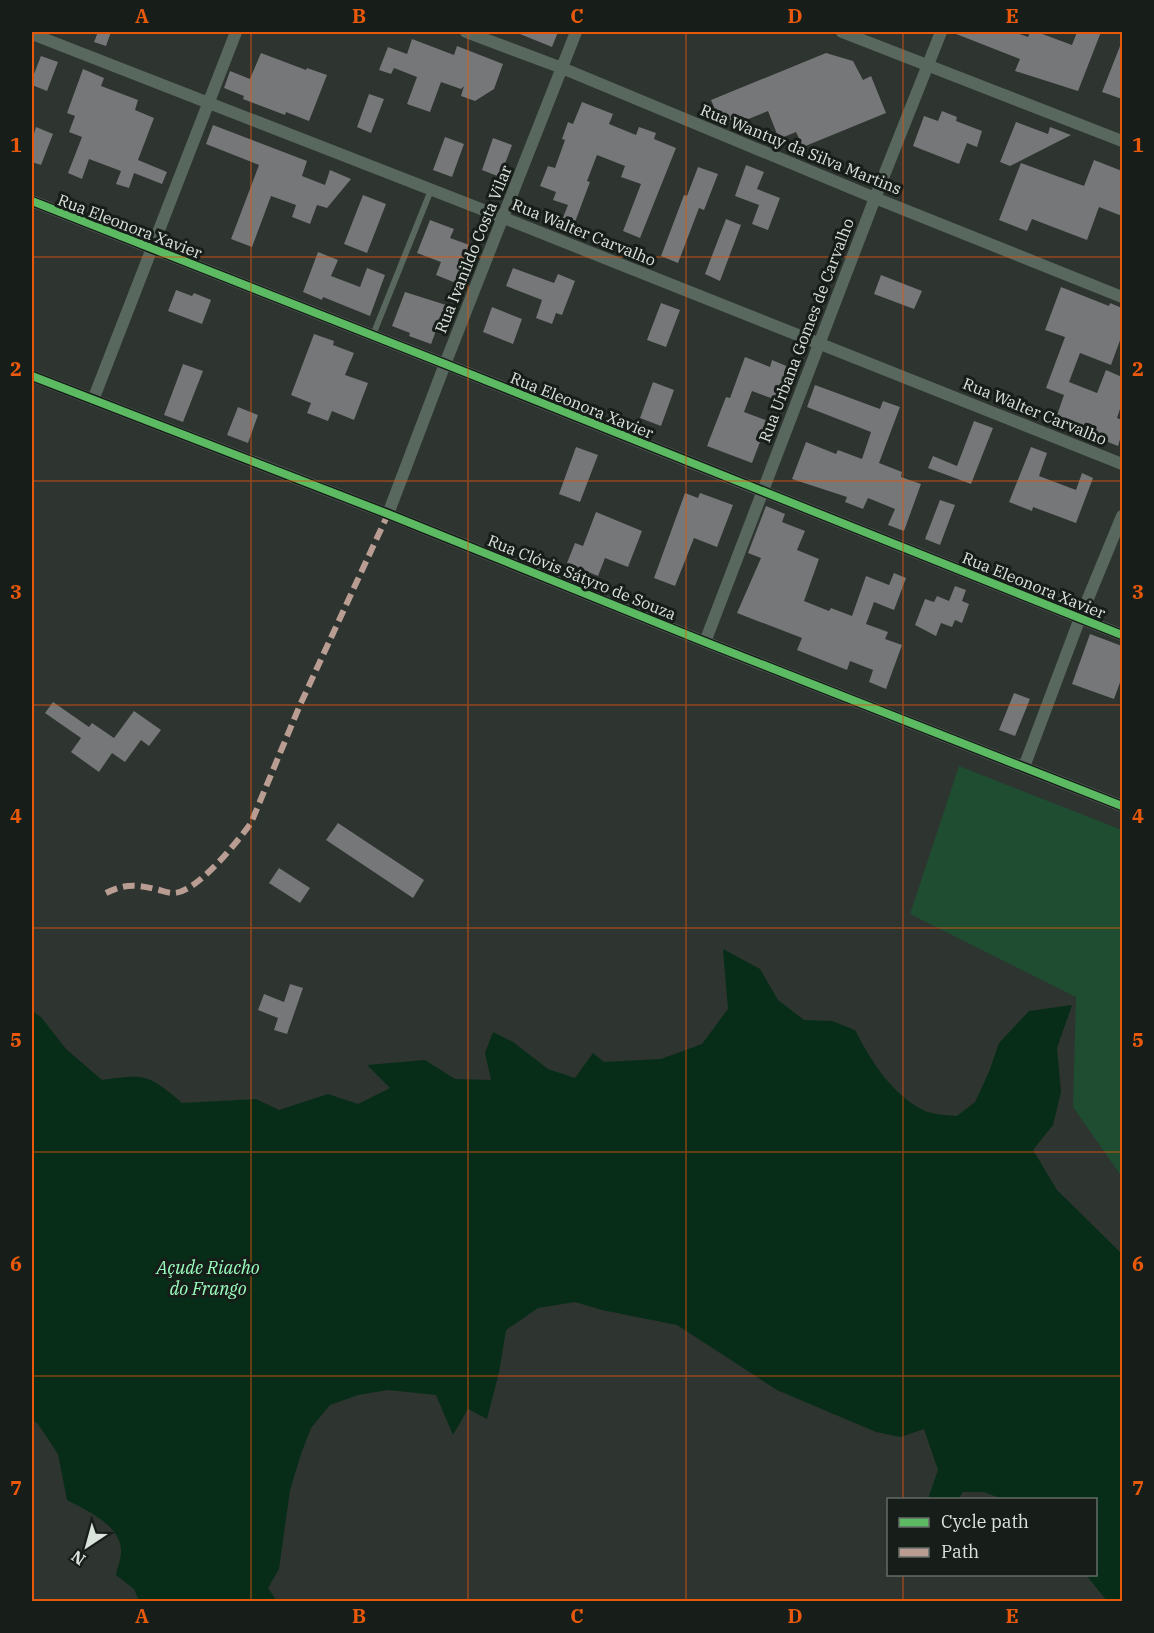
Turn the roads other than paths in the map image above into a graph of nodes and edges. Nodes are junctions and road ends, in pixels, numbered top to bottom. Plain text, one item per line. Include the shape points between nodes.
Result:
1 (236, 32) edge
2 (466, 32) edge
3 (576, 32) edge
4 (842, 32) edge
5 (941, 32) edge
6 (32, 34) edge
7 (926, 66) junction
8 (562, 68) junction
9 (207, 104) junction
10 (1122, 141) edge
11 (431, 190) junction
12 (875, 198) junction
13 (32, 201) edge
14 (504, 218) junction
15 (151, 248) junction
16 (1122, 297) edge
17 (373, 335) junction
18 (820, 344) junction
19 (445, 364) junction
20 (32, 376) edge
21 (93, 400) junction
22 (1122, 464) edge
23 (761, 492) junction
24 (388, 514) junction
25 (1122, 516) edge
26 (1080, 618) junction
27 (1122, 635) edge
28 (705, 642) junction
29 (1024, 767) junction
30 (1122, 806) edge

1 - 9 street
2 - 8 street, Rua Wantuy da Silva Martins
3 - 8 street, Rua Ivanildo Costa Vilar
4 - 7 street
5 - 7 street, Rua Urbana Gomes de Carvalho
6 - 9 street, Rua Walter Carvalho
7 - 10 street
7 - 12 street, Rua Urbana Gomes de Carvalho
8 - 12 street, Rua Wantuy da Silva Martins
8 - 14 street, Rua Ivanildo Costa Vilar
9 - 11 street, Rua Walter Carvalho
9 - 15 street
11 - 14 street, Rua Walter Carvalho
11 - 17 lane
12 - 16 street, Rua Wantuy da Silva Martins
12 - 18 street, Rua Urbana Gomes de Carvalho
13 - 15 street, Rua Eleonora Xavier
14 - 18 street, Rua Walter Carvalho
14 - 19 street, Rua Ivanildo Costa Vilar
15 - 17 street, Rua Eleonora Xavier
15 - 21 street
17 - 19 street, Rua Eleonora Xavier
18 - 22 street, Rua Walter Carvalho
18 - 23 street, Rua Urbana Gomes de Carvalho
19 - 23 street, Rua Eleonora Xavier
19 - 24 street, Rua Ivanildo Costa Vilar
20 - 21 street, Rua Clóvis Sátyro de Souza
21 - 24 street, Rua Clóvis Sátyro de Souza
23 - 26 street, Rua Eleonora Xavier
23 - 28 street, Rua Urbana Gomes de Carvalho
24 - 28 street, Rua Clóvis Sátyro de Souza
25 - 26 street
26 - 27 street, Rua Eleonora Xavier
26 - 29 street
28 - 29 street, Rua Clóvis Sátyro de Souza
29 - 30 street, Rua Clóvis Sátyro de Souza

